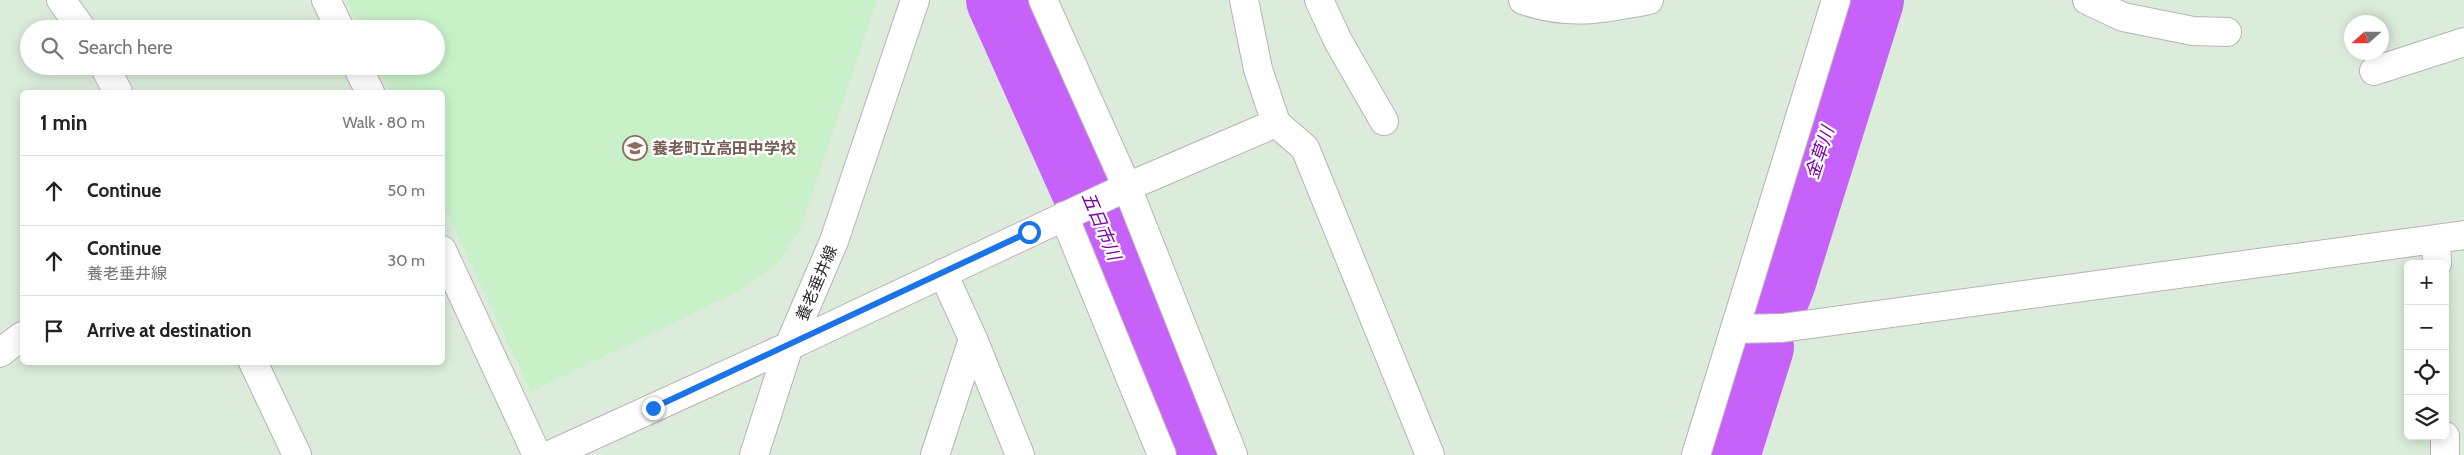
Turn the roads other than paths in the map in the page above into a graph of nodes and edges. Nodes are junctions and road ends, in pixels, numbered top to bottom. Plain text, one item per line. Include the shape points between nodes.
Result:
1 (61, 0) edge
2 (326, 0) edge
3 (915, 0) edge
4 (1043, 0) edge
5 (1244, 0) edge
6 (1319, 0) edge
7 (1523, 0) edge
8 (1648, 0) edge
9 (1836, 0) edge
10 (2087, 0) edge
11 (75, 20) edge
12 (336, 20) edge
13 (2227, 32) dead end
14 (2464, 42) edge
15 (2374, 71) dead end
16 (109, 75) edge
17 (362, 75) edge
18 (117, 90) edge
19 (369, 90) edge
20 (1384, 121) dead end
21 (1276, 122) junction
22 (1127, 187) junction
23 (1064, 216) junction
24 (2464, 235) edge
25 (2437, 251) edge
26 (445, 256) edge
27 (943, 273) junction
28 (1736, 329) junction
29 (20, 338) edge
30 (974, 339) junction
31 (789, 346) junction
32 (0, 353) edge
33 (254, 365) edge
34 (2445, 440) edge
35 (297, 455) edge
36 (537, 455) edge
37 (550, 455) edge
38 (754, 455) edge
39 (935, 455) edge
40 (1020, 455) edge
41 (1162, 455) edge
42 (1233, 455) edge
43 (1430, 455) edge
44 (1696, 455) edge
45 (2445, 455) edge

1 - 11 street
2 - 12 street
3 - 31 street, 養老垂井線 via 834,241
4 - 22 street
5 - 21 street via 1258,69
6 - 20 street via 1338,41
7 - 8 street via 1560,10 1602,9
9 - 28 street
10 - 13 street via 2123,17 2193,31
14 - 15 street
16 - 18 street
17 - 19 street
21 - 22 street
21 - 43 street via 1305,148
22 - 23 street
22 - 42 street
23 - 27 street
23 - 41 street
24 - 25 street
25 - 28 street via 1792,326
26 - 36 street
27 - 30 street
27 - 31 street
28 - 44 street
29 - 32 street
30 - 39 street
30 - 40 street
31 - 37 street
31 - 38 street, 養老垂井線
33 - 35 street
34 - 45 street

